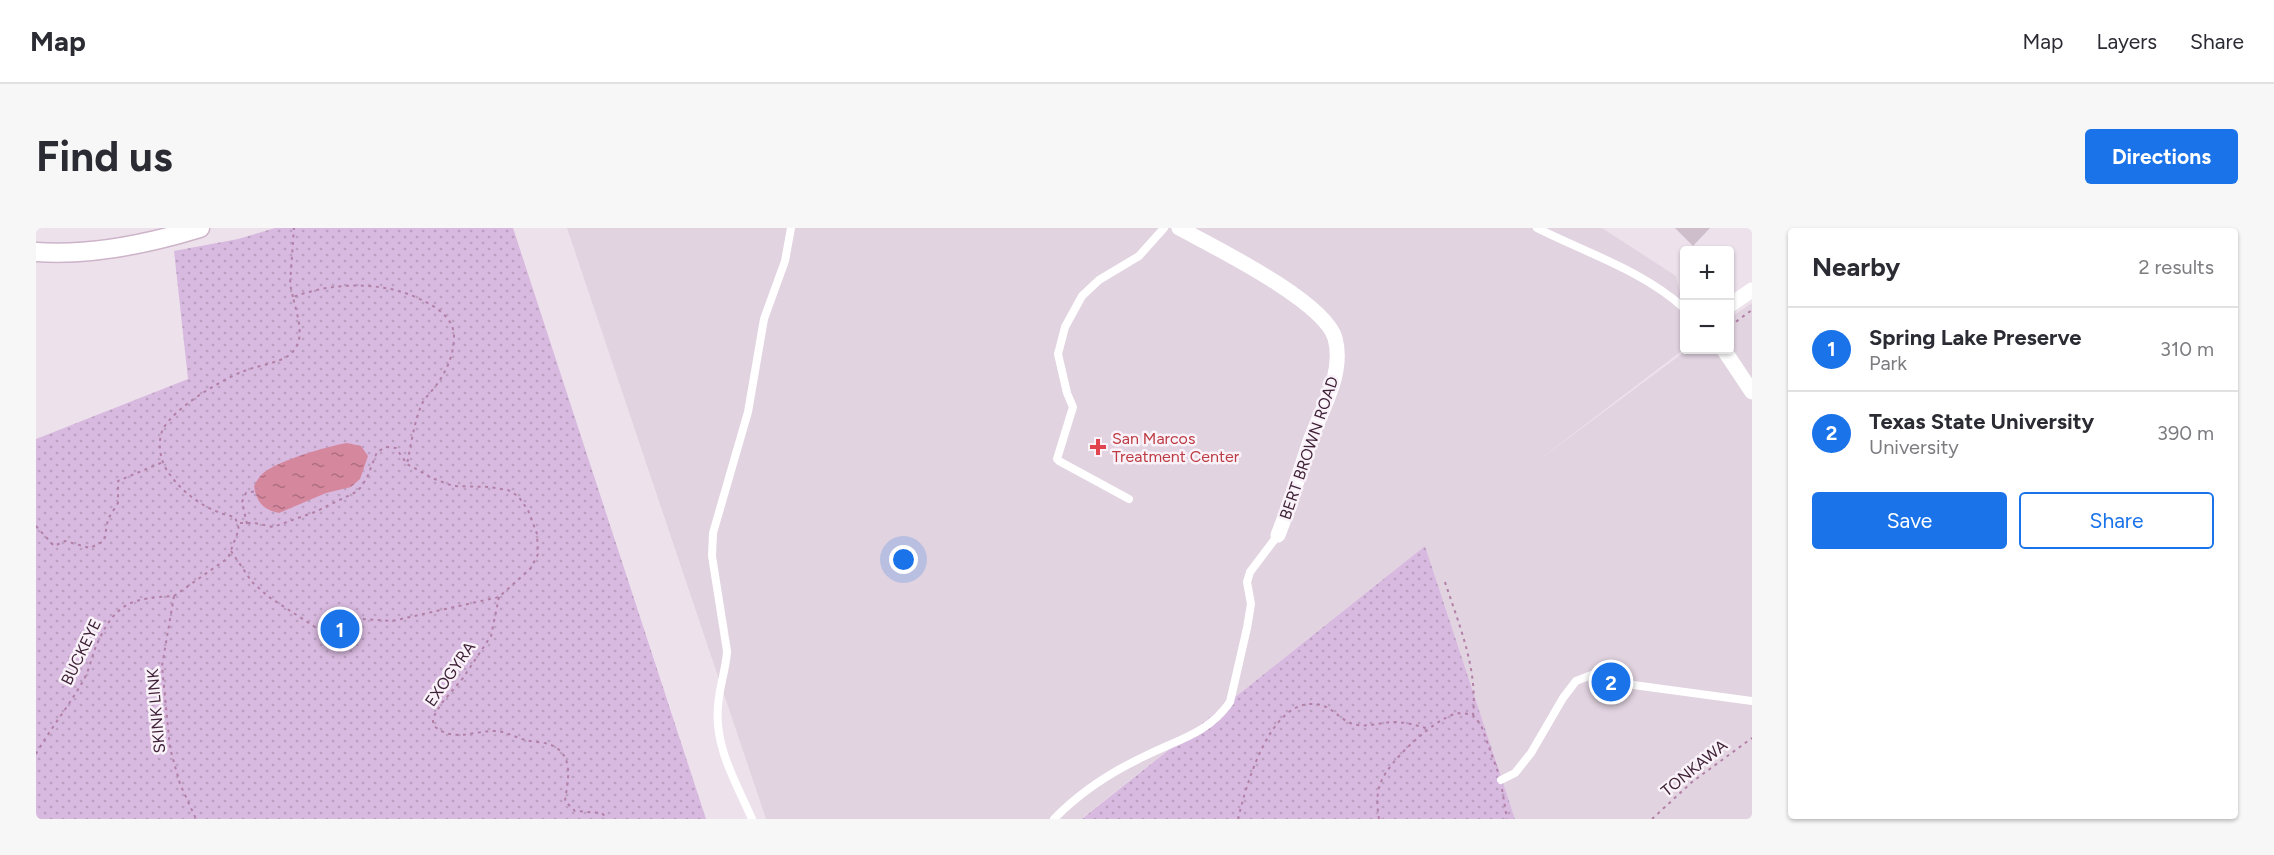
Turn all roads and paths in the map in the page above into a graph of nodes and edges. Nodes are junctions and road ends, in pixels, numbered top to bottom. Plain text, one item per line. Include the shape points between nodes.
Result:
1 (200, 228) edge
2 (294, 228) edge
3 (791, 228) edge
4 (1164, 228) edge
5 (1179, 228) edge
6 (1537, 228) edge
7 (36, 252) edge
8 (1752, 290) edge
9 (293, 297) junction
10 (1734, 302) edge
11 (1680, 304) edge
12 (1752, 310) edge
13 (1734, 323) edge
14 (1727, 354) edge
15 (1752, 392) edge
16 (163, 462) junction
17 (407, 464) junction
18 (257, 488) dead end
19 (1129, 499) dead end
20 (238, 523) junction
21 (246, 524) junction
22 (36, 526) edge
23 (1278, 535) joint
24 (231, 551) junction
25 (1445, 582) dead end
26 (174, 597) junction
27 (499, 597) junction
28 (1752, 701) edge
29 (1473, 715) junction
30 (1430, 729) junction
31 (1752, 738) edge
32 (36, 754) edge
33 (1501, 780) junction
34 (196, 819) edge
35 (607, 819) edge
36 (752, 819) edge
37 (1054, 819) edge
38 (1238, 819) edge
39 (1379, 819) edge
40 (1506, 819) edge
41 (1652, 819) edge

1 - 7 street via 112,248 60,254
2 - 9 path via 290,284
3 - 36 lane via 785,261 764,319 748,412 712,543 727,651 718,703 718,733
4 - 19 lane via 1139,256 1099,280 1082,296 1065,327 1058,354 1073,407 1058,459
5 - 23 street, BERT BROWN ROAD via 1287,290 1316,313 1335,338 1337,367 1331,390
6 - 11 lane via 1650,282
8 - 10 street
9 - 16 path via 299,341 288,356 244,371 181,409 163,429 159,448
9 - 17 path via 315,289 344,286 398,289 440,310 449,320 454,334 451,360 422,405
12 - 13 path
14 - 15 street
16 - 20 path via 177,485 196,500 235,517
16 - 22 path via 118,481 118,503 108,519 104,541 90,548 65,541 54,546
17 - 21 path via 396,448 386,447 377,452 358,491 273,527
17 - 27 path via 453,486 508,490 528,510 537,534 538,554 531,568
18 - 21 path via 246,494 242,502
20 - 21 path
20 - 24 path
23 - 37 lane via 1250,572 1247,628 1230,702 1224,711 1194,735 1087,788
24 - 26 path via 228,558
24 - 27 path via 252,582 269,597 315,627 331,630 362,619 392,621
25 - 29 path via 1467,650 1475,695
26 - 32 path, BUCKEYE via 132,601 111,619 84,679
26 - 34 path, SKINK LINK via 162,666 170,748
27 - 35 path, EXOGYRA via 491,636 441,704 433,725 442,734 497,730 549,744 562,753 570,766 564,801 575,811 603,813
28 - 33 lane via 1626,684 1594,674 1576,681 1531,753 1515,773
29 - 30 path via 1457,712
29 - 33 path via 1481,725
30 - 38 path via 1395,722 1358,725 1329,707 1311,703 1292,710 1271,732 1248,780
30 - 39 path via 1386,770 1380,785
31 - 41 path, TONKAWA via 1692,782
33 - 40 path

